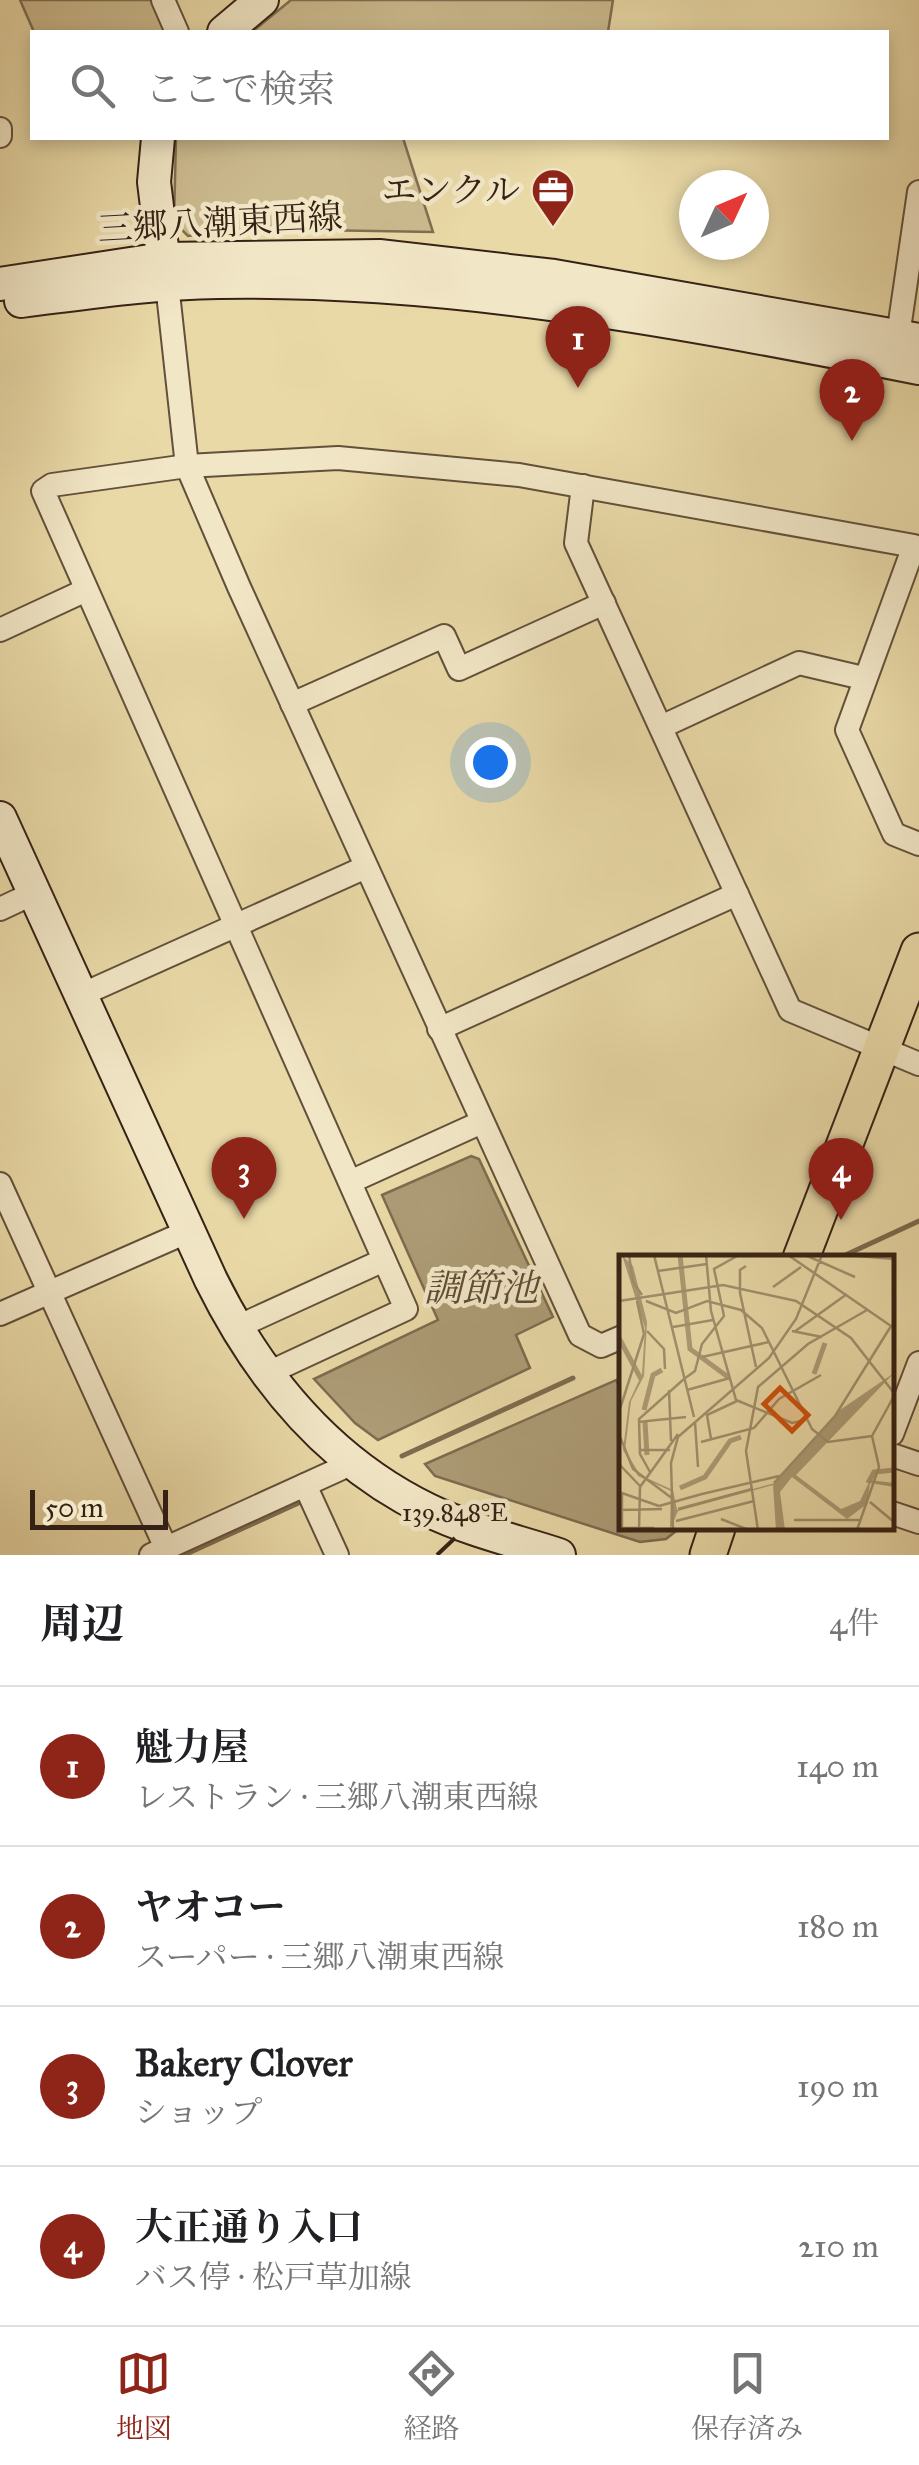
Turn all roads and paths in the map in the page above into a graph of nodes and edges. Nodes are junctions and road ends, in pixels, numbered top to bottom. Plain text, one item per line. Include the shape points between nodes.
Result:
1 (163, 0) edge
2 (262, 0) edge
3 (176, 30) edge
4 (226, 30) edge
5 (158, 140) edge
6 (919, 192) edge
7 (165, 272) junction
8 (0, 284) edge
9 (607, 298) junction
10 (0, 306) edge
11 (908, 338) edge
12 (919, 368) edge
13 (187, 466) junction
14 (582, 486) junction
15 (84, 591) junction
16 (604, 604) junction
17 (0, 630) edge
18 (863, 678) junction
19 (292, 704) junction
20 (661, 728) junction
21 (0, 818) edge
22 (919, 844) edge
23 (366, 867) junction
24 (34, 893) junction
25 (737, 894) junction
26 (0, 909) edge
27 (236, 925) junction
28 (919, 951) edge
29 (919, 979) edge
30 (81, 995) junction
31 (439, 1029) junction
32 (897, 1056) edge
33 (482, 1122) junction
34 (352, 1181) junction
35 (0, 1184) edge
36 (189, 1231) junction
37 (802, 1255) edge
38 (815, 1255) edge
39 (384, 1260) junction
40 (49, 1293) junction
41 (0, 1314) edge
42 (235, 1328) junction
43 (619, 1337) edge
44 (919, 1363) edge
45 (266, 1374) junction
46 (912, 1402) edge
47 (894, 1431) edge
48 (894, 1456) edge
49 (353, 1464) junction
50 (919, 1464) edge
51 (305, 1485) junction
52 (894, 1515) edge
53 (919, 1522) edge
54 (713, 1530) edge
55 (159, 1552) edge
56 (337, 1555) edge
57 (559, 1555) edge
58 (706, 1555) edge

1 - 3 street
2 - 4 street
5 - 7 street via 154,182
6 - 11 street
7 - 8 street, 三郷八潮東西線
7 - 9 street, 三郷八潮東西線
7 - 10 street, 三郷八潮東西線
7 - 13 street
9 - 11 street, 三郷八潮東西線
9 - 12 street, 三郷八潮東西線
13 - 14 street via 338,458
13 - 15 street via 42,491
13 - 19 street
14 - 16 street via 576,542
14 - 18 street via 914,546
15 - 17 street
15 - 27 street
16 - 19 street via 458,669 444,636
16 - 20 street
18 - 20 street via 798,663
18 - 22 street via 847,730 894,834
19 - 23 street
20 - 25 street
21 - 24 street
23 - 27 street
23 - 31 street
24 - 26 street
24 - 30 street
25 - 31 street
25 - 32 street via 790,1010
27 - 30 street
27 - 34 street
28 - 32 main road
29 - 32 main road
30 - 36 street
31 - 33 street
32 - 37 main road
32 - 38 main road
33 - 34 street
33 - 43 street via 580,1335 601,1346
34 - 39 street
35 - 40 street
36 - 40 street
36 - 42 street
39 - 42 street
39 - 45 street via 406,1310
40 - 41 street
40 - 55 street
42 - 45 street
44 - 46 street
45 - 49 street
46 - 47 street
48 - 50 street
49 - 51 street
49 - 57 street via 428,1510
51 - 55 street
51 - 56 street
52 - 53 street
54 - 58 main road

